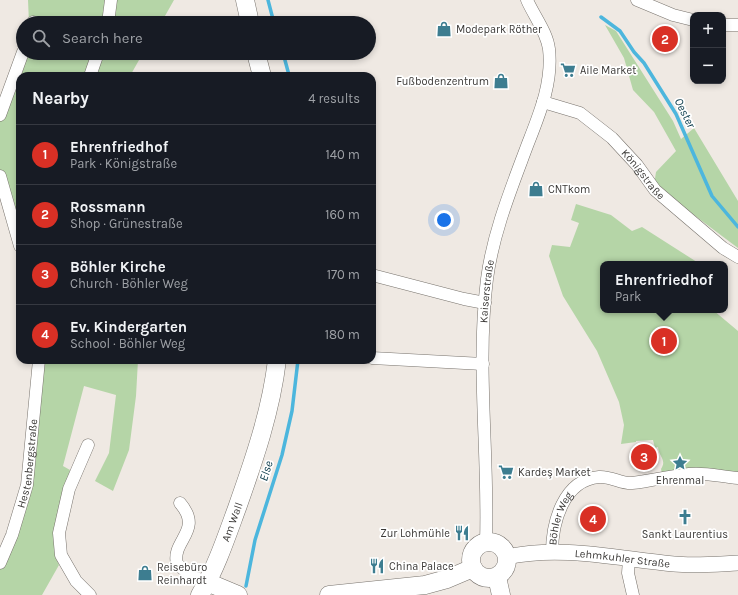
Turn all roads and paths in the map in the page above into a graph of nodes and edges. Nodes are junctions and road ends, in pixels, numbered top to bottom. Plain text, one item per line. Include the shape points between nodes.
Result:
1 (111, 0) edge
2 (245, 0) edge
3 (527, 0) edge
4 (637, 0) edge
5 (109, 16) edge
6 (248, 16) edge
7 (690, 19) edge
8 (726, 25) edge
9 (738, 25) edge
10 (20, 60) edge
11 (96, 60) edge
12 (258, 60) edge
13 (91, 72) edge
14 (261, 72) edge
15 (543, 102) junction
16 (0, 115) edge
17 (0, 176) edge
18 (16, 232) edge
19 (738, 257) edge
20 (376, 276) edge
21 (485, 303) junction
22 (376, 358) edge
23 (39, 364) edge
24 (276, 364) edge
25 (483, 364) junction
26 (88, 445) dead end
27 (738, 478) edge
28 (180, 503) dead end
29 (486, 542) junction
30 (552, 553) junction
31 (507, 558) junction
32 (630, 560) junction
33 (0, 563) edge
34 (738, 563) edge
35 (473, 568) junction
36 (497, 577) junction
37 (205, 591) edge
38 (90, 595) edge
39 (238, 595) edge
40 (329, 595) edge
41 (501, 595) edge
42 (633, 595) edge

1 - 5 street
2 - 6 main road
3 - 15 street, Kaiserstraße via 546,37 549,49 549,78
4 - 7 street
8 - 9 street
10 - 16 street
11 - 13 street
12 - 14 main road
15 - 19 street, Königstraße via 580,113 612,138 638,165 656,190 723,248
15 - 21 street, Kaiserstraße via 499,223 487,278
17 - 18 street
20 - 21 street
21 - 25 street, Kaiserstraße
22 - 25 street
23 - 33 street, Hestenbergstraße via 27,485 12,535
24 - 37 main road, Am Wall via 265,422
25 - 29 street, Kaiserstraße
26 - 38 street via 69,489 59,533 61,556 76,581
27 - 30 street, Böhler Weg via 717,474 690,474 630,483 616,478 599,477 583,482 573,489 557,516 552,534
28 - 37 street via 188,513 190,522 177,556 177,564
29 - 31 main road via 500,546
29 - 35 main road via 473,552
30 - 31 street, Lehmkuhler Straße via 522,554
30 - 32 street, Lehmkuhler Straße
31 - 36 main road via 505,569
32 - 34 street, Lehmkuhler Straße via 676,565
32 - 42 street via 628,573
35 - 36 main road via 483,577
35 - 40 main road via 425,585
36 - 41 main road
37 - 39 main road

